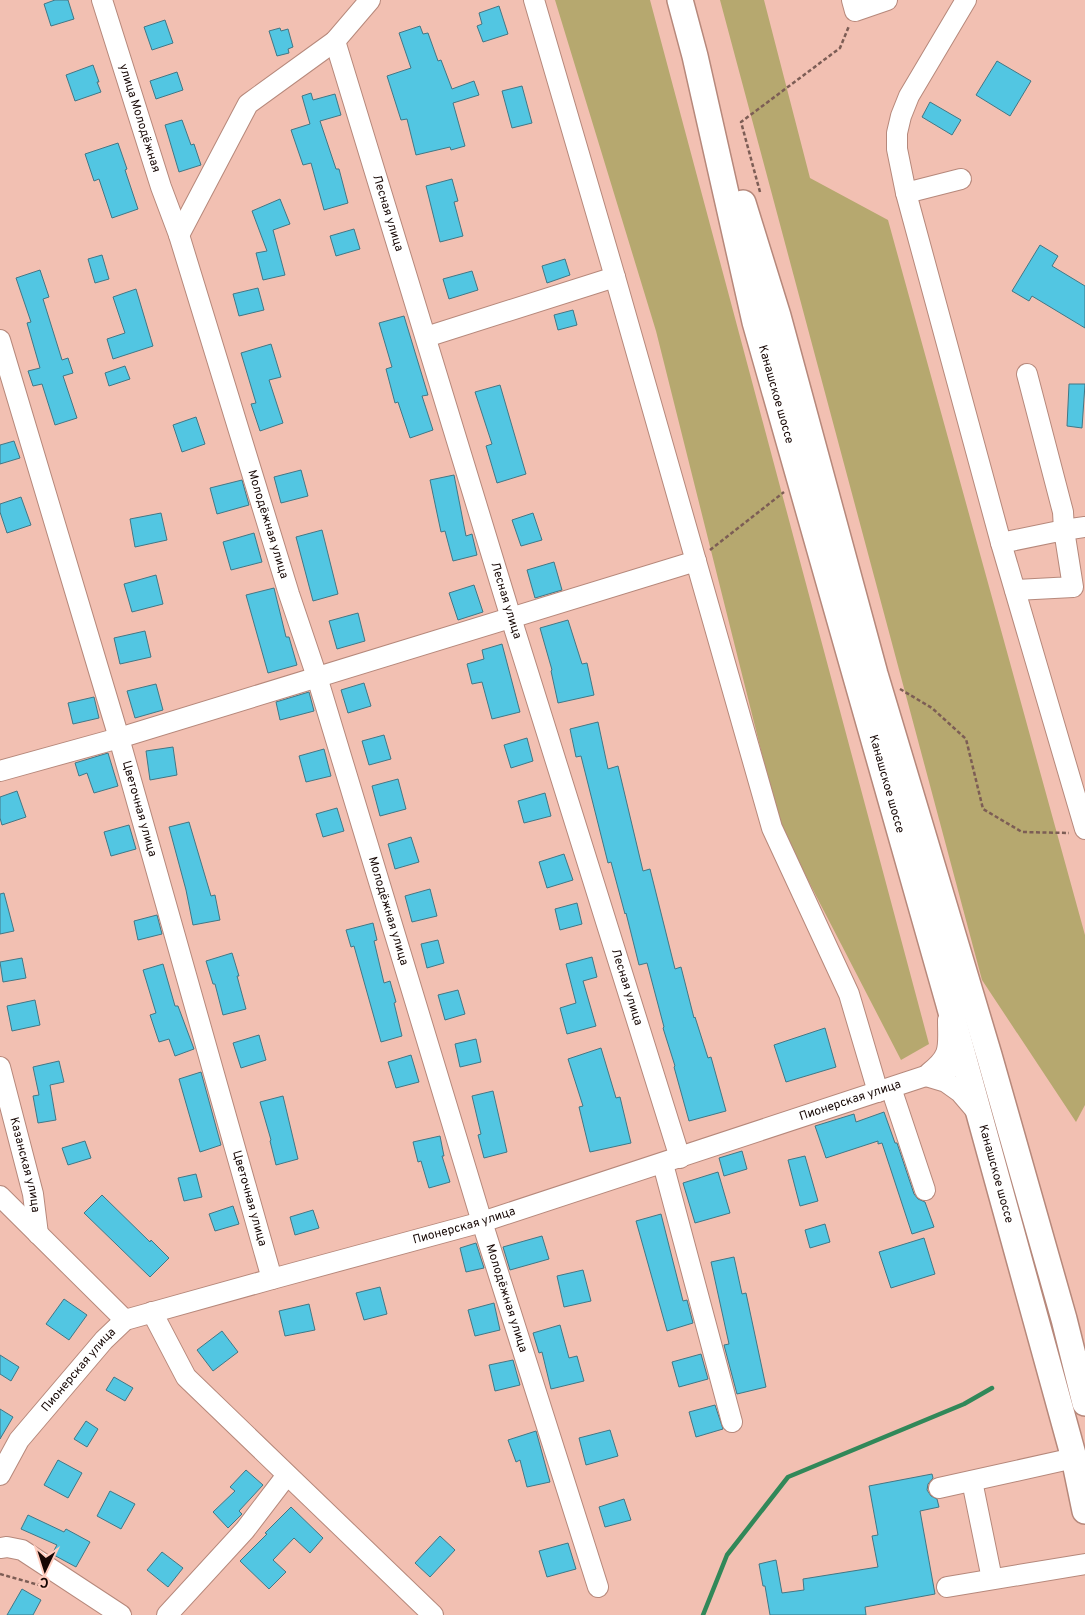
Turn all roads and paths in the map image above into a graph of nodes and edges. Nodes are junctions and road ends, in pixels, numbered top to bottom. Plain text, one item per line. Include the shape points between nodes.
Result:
1 (102, 0) edge
2 (370, 0) edge
3 (534, 0) edge
4 (680, 0) edge
5 (887, 0) edge
6 (962, 1) edge
7 (853, 6) edge
8 (335, 41) junction
9 (695, 56) junction
10 (961, 178) dead end
11 (906, 193) junction
12 (761, 198) dead end
13 (179, 236) junction
14 (615, 277) junction
15 (426, 337) junction
16 (0, 340) edge
17 (1027, 374) dead end
18 (788, 489) dead end
19 (1085, 526) edge
20 (1064, 530) junction
21 (1001, 543) junction
22 (696, 561) junction
23 (1079, 587) edge
24 (1015, 590) junction
25 (511, 618) junction
26 (317, 677) junction
27 (899, 688) dead end
28 (119, 738) junction
29 (0, 770) edge
30 (1080, 832) edge
31 (948, 1001) junction
32 (989, 1054) junction
33 (965, 1063) junction
34 (0, 1067) edge
35 (926, 1076) junction
36 (885, 1090) junction
37 (980, 1115) junction
38 (671, 1161) junction
39 (925, 1190) dead end
40 (0, 1196) edge
41 (482, 1222) junction
42 (38, 1234) junction
43 (272, 1279) junction
44 (152, 1312) junction
45 (125, 1320) junction
46 (1085, 1402) edge
47 (732, 1422) dead end
48 (1074, 1458) junction
49 (0, 1475) edge
50 (287, 1475) junction
51 (972, 1481) junction
52 (939, 1488) dead end
53 (1085, 1512) edge
54 (0, 1548) edge
55 (1085, 1564) edge
56 (992, 1579) junction
57 (598, 1587) dead end
58 (947, 1587) dead end
59 (121, 1615) edge
60 (167, 1615) edge
61 (433, 1615) edge

1 - 13 street, улица Молодёжная
2 - 8 street
3 - 14 street
4 - 9 main road, Канашское шоссе
5 - 7 street
6 - 11 street via 901,116 897,149
7 - 12 path via 840,48 741,122
8 - 13 street via 248,104
8 - 15 street, Лесная улица
9 - 31 main road, Канашское шоссе via 755,322
9 - 32 main road, Канашское шоссе via 778,316 875,674
10 - 11 street
11 - 21 street
13 - 26 street, Молодёжная улица via 288,594
14 - 15 street
14 - 22 street
15 - 25 street, Лесная улица
16 - 28 street, Цветочная улица
17 - 20 street via 1063,512
18 - 22 path
19 - 20 street
20 - 21 street
20 - 23 street
21 - 24 street
22 - 25 street
22 - 36 street via 772,828 849,994
23 - 24 street
24 - 30 street
25 - 26 street
25 - 38 street, Лесная улица
26 - 28 street
26 - 41 street, Молодёжная улица
27 - 30 path via 932,708 966,740 983,808 1022,832
28 - 29 street
28 - 43 street, Цветочная улица
31 - 33 main road, Канашское шоссе
31 - 35 street via 946,1055 941,1064
32 - 33 main road, Пионерская улица
32 - 46 main road, Канашское шоссе
33 - 35 street, Пионерская улица
33 - 37 main road, Канашское шоссе
34 - 42 street, Казанская улица via 33,1194
35 - 36 street, Пионерская улица
35 - 37 street via 946,1082 960,1092
36 - 38 street, Пионерская улица
36 - 39 street
37 - 48 main road, Канашское шоссе
38 - 41 street, Пионерская улица
38 - 47 street, Лесная улица
40 - 42 street, Казанская улица
41 - 43 street, Пионерская улица
41 - 57 street, Молодёжная улица
42 - 45 street, Казанская улица
43 - 44 street, Пионерская улица
44 - 45 street, Пионерская улица
44 - 50 street via 186,1377
45 - 49 street, Пионерская улица via 104,1340 20,1440
48 - 51 street
48 - 53 main road, Канашское шоссе
50 - 60 street via 245,1530
50 - 61 street
51 - 52 street
51 - 56 street
54 - 59 street via 22,1550
55 - 56 street
56 - 58 street

